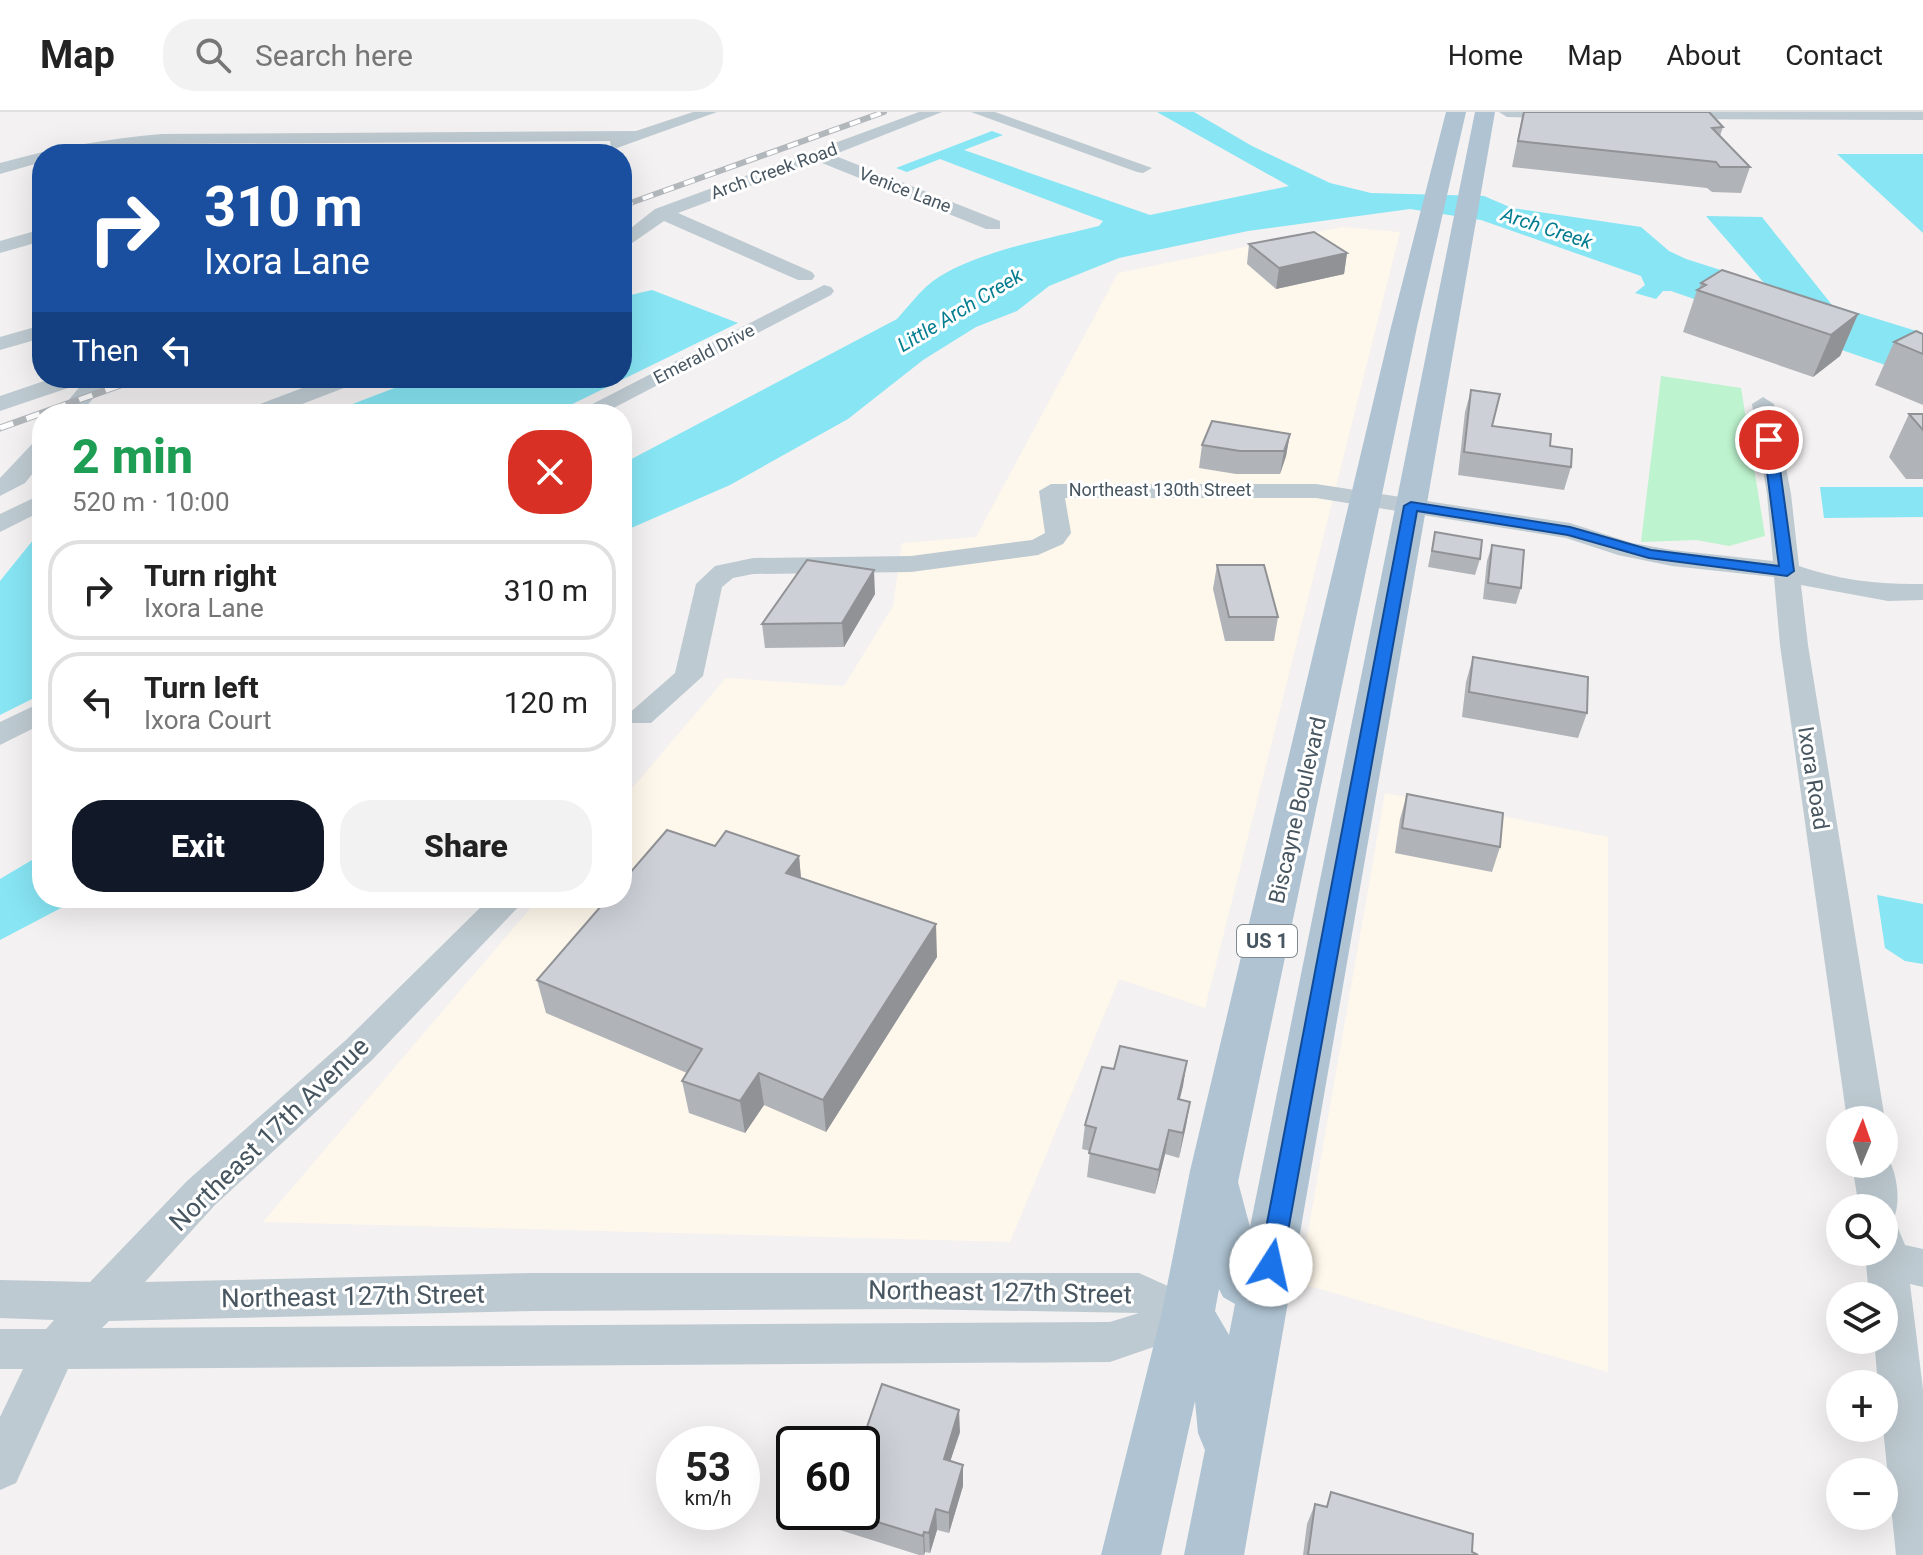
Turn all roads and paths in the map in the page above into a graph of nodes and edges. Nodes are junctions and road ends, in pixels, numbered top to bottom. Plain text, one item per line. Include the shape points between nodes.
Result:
1 (709, 112) edge
2 (934, 112) edge
3 (979, 112) edge
4 (1456, 112) edge
5 (1485, 112) edge
6 (1507, 112) edge
7 (1591, 114) edge
8 (1648, 114) edge
9 (318, 115) dead end
10 (1923, 115) edge
11 (557, 135) junction
12 (638, 136) junction
13 (299, 138) junction
14 (108, 144) edge
15 (294, 144) edge
16 (581, 144) edge
17 (614, 144) edge
18 (817, 155) junction
19 (32, 160) edge
20 (1143, 168) dead end
21 (0, 169) edge
22 (662, 213) junction
23 (993, 225) dead end
24 (632, 236) edge
25 (32, 238) edge
26 (0, 247) edge
27 (805, 276) dead end
28 (824, 291) dead end
29 (32, 334) edge
30 (0, 344) edge
31 (46, 388) edge
32 (90, 388) edge
33 (323, 388) edge
34 (0, 404) edge
35 (77, 404) edge
36 (281, 404) edge
37 (604, 404) edge
38 (1763, 404) dead end
39 (32, 458) edge
40 (32, 477) edge
41 (8, 484) edge
42 (32, 485) edge
43 (1389, 502) junction
44 (32, 506) edge
45 (0, 508) edge
46 (0, 524) edge
47 (1787, 571) junction
48 (1923, 592) edge
49 (641, 716) dead end
50 (32, 717) edge
51 (0, 735) edge
52 (500, 908) edge
53 (1864, 1106) edge
54 (1215, 1171) junction
55 (1898, 1257) edge
56 (1265, 1294) junction
57 (0, 1299) edge
58 (103, 1302) junction
59 (1188, 1316) junction
60 (0, 1349) edge
61 (49, 1362) junction
62 (0, 1467) edge
63 (1229, 1476) junction
64 (1131, 1555) edge
65 (1214, 1555) edge
66 (1920, 1555) edge

1 - 12 street
2 - 18 street, Arch Creek Road
3 - 20 street
4 - 43 main road, Biscayne Boulevard / US 1 via 1431,214
5 - 43 main road, Biscayne Boulevard / US 1 via 1467,206
6 - 7 street
8 - 10 street
9 - 13 street
11 - 12 street
11 - 13 street
11 - 16 street
12 - 17 street
13 - 14 street
13 - 15 street
18 - 22 street, Arch Creek Road
18 - 23 street, Venice Lane
19 - 21 street
22 - 24 street, Arch Creek Road
22 - 27 street
25 - 26 street
28 - 37 street, Emerald Drive
29 - 30 street
31 - 34 street
32 - 35 street
33 - 36 street
38 - 47 street, Ixora Road
39 - 41 street
40 - 41 street
41 - 42 street
41 - 45 street via 11,495
43 - 47 street via 1570,531 1672,558
43 - 49 street, Northeast 130th Street via 1316,491 1051,491 1058,533 1038,547 911,564 753,566 724,572 709,584 689,676
43 - 54 main road, Biscayne Boulevard / US 1
43 - 56 main road, Biscayne Boulevard / US 1
44 - 46 street
47 - 48 street via 1888,593
47 - 53 street, Ixora Road
50 - 51 street
52 - 58 street, Northeast 17th Avenue via 348,1061 201,1193
54 - 56 main road via 1229,1248 1241,1280
54 - 59 main road, Biscayne Boulevard / US 1
55 - 66 street
56 - 63 main road, Biscayne Boulevard / US 1
57 - 58 street, Northeast 127th Street
58 - 59 street, Northeast 127th Street via 533,1292 1108,1291 1139,1292
58 - 61 street, Northeast 17th Avenue
59 - 61 street, Northeast 127th Street via 1110,1342
59 - 63 main road via 1212,1351 1223,1392
59 - 64 main road, Biscayne Boulevard / US 1
60 - 61 street, Northeast 127th Street
61 - 62 street, Northeast 17th Avenue
63 - 65 main road, Biscayne Boulevard / US 1

